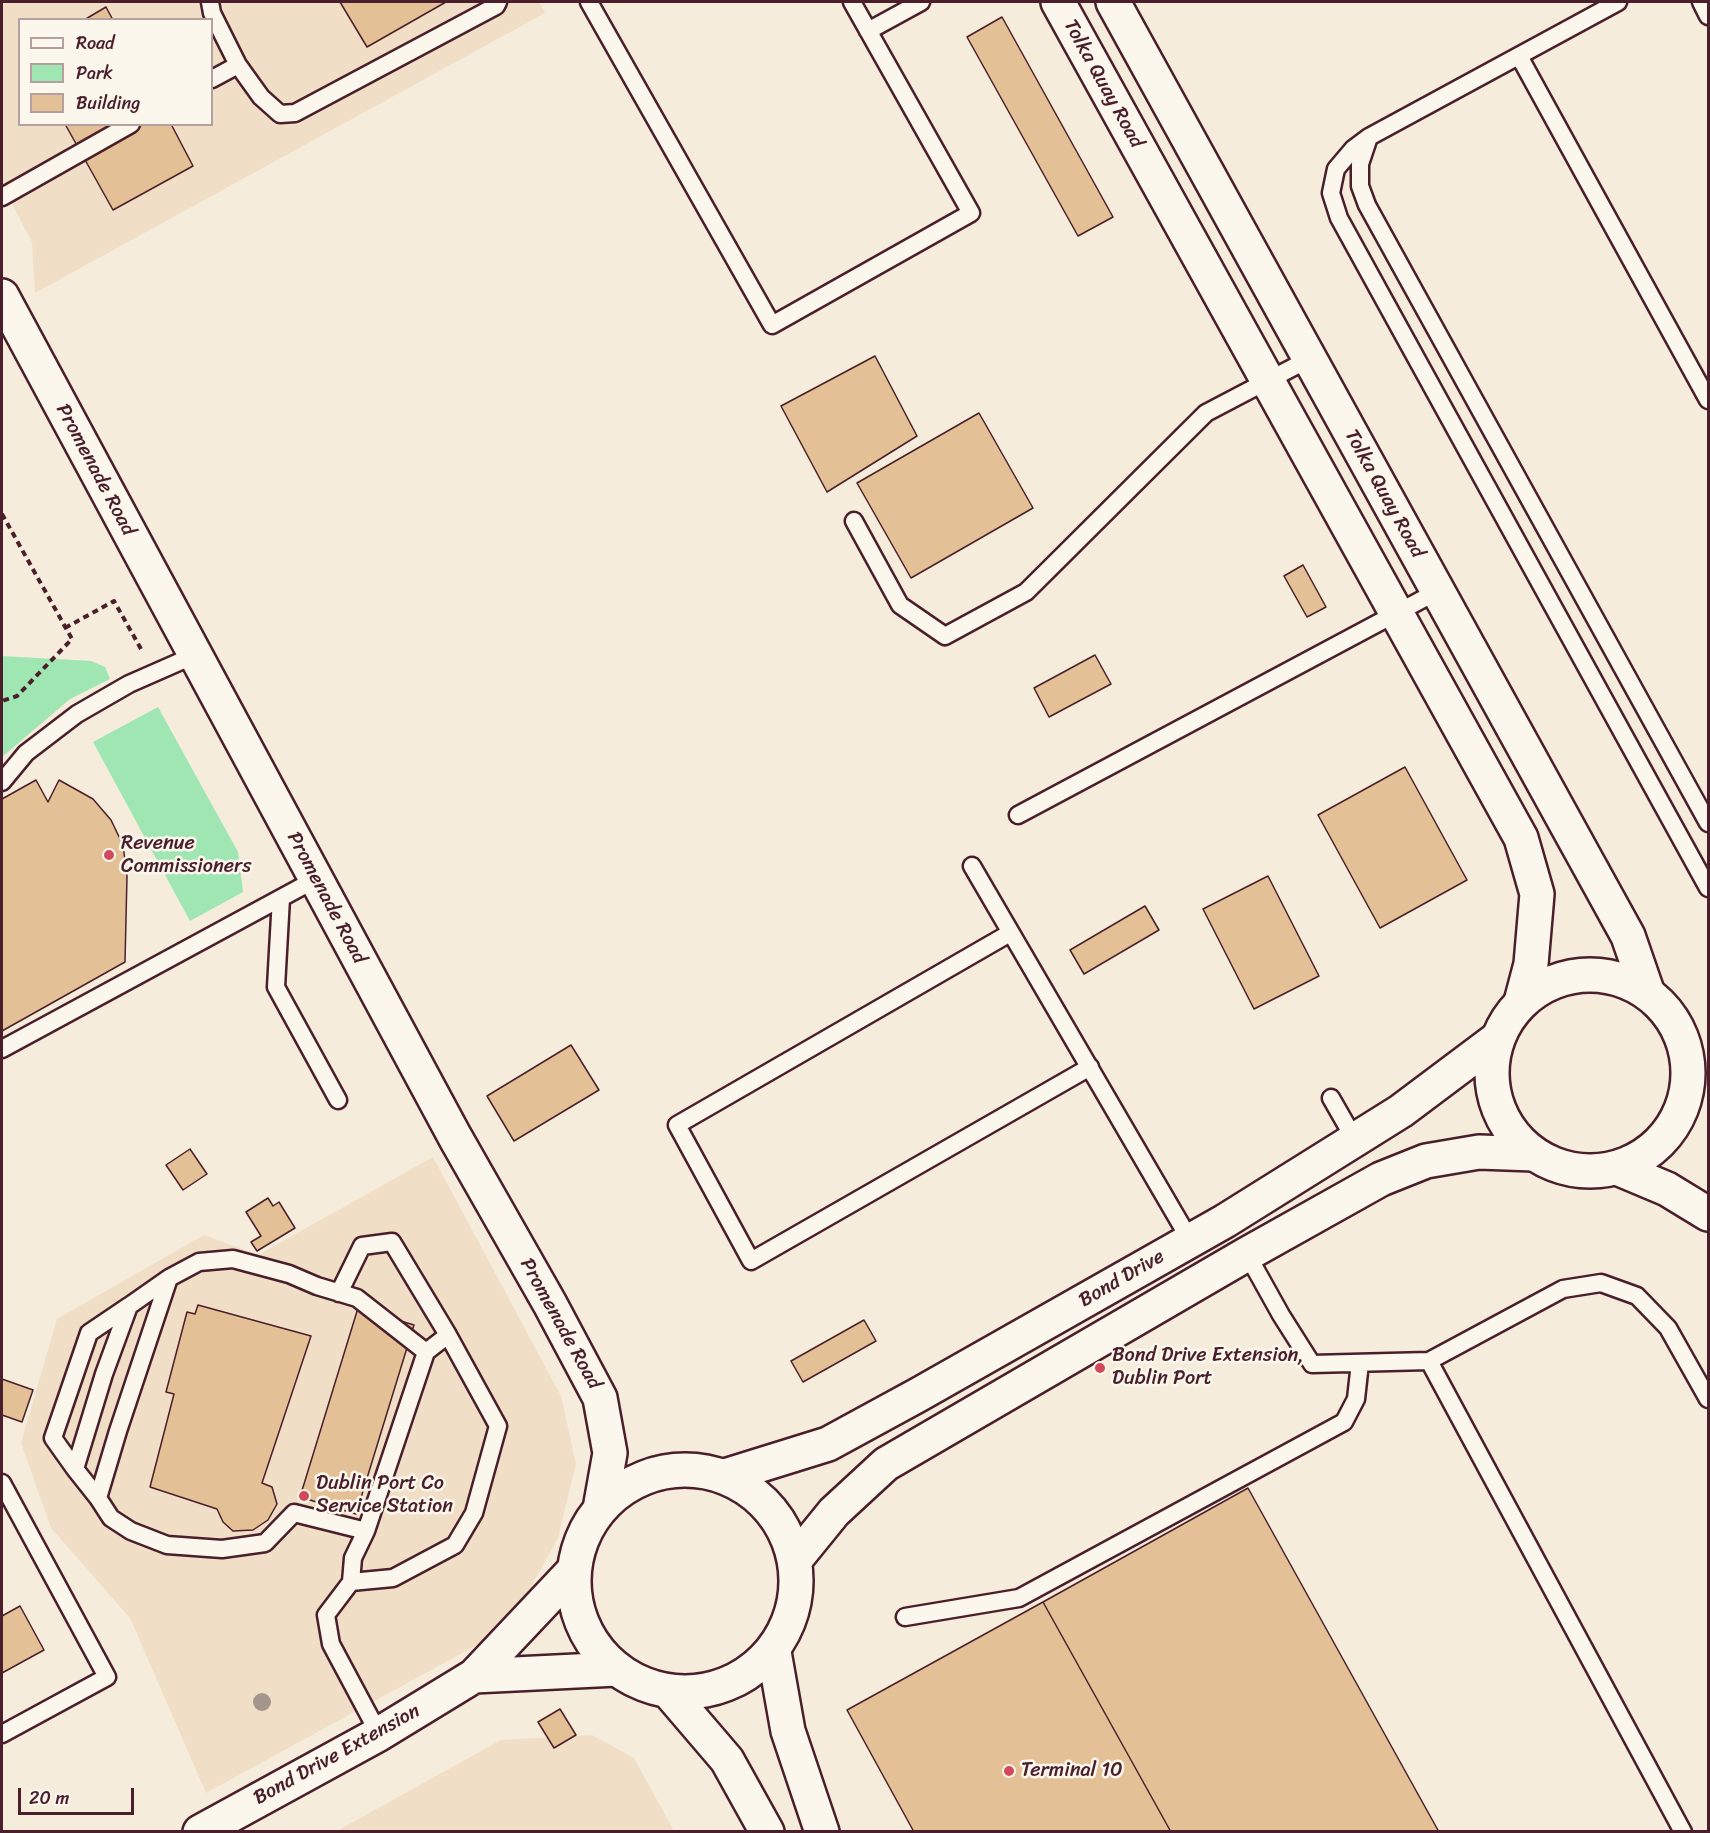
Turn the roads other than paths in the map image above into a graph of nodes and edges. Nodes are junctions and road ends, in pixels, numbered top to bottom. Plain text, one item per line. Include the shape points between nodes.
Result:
1 (210, 2) edge
2 (498, 2) edge
3 (589, 2) edge
4 (852, 2) edge
5 (921, 2) edge
6 (1058, 2) edge
7 (1113, 2) edge
8 (1618, 2) edge
9 (1701, 2) edge
10 (1708, 16) edge
11 (868, 31) junction
12 (1519, 56) junction
13 (238, 64) junction
14 (213, 78) edge
15 (127, 126) edge
16 (1369, 138) junction
17 (2, 197) edge
18 (2, 297) edge
19 (1310, 359) junction
20 (1268, 381) junction
21 (1708, 400) edge
22 (854, 521) dead end
23 (1438, 591) junction
24 (1396, 614) junction
25 (195, 655) junction
26 (2, 782) edge
27 (1018, 815) dead end
28 (1708, 823) edge
29 (972, 867) dead end
30 (316, 879) junction
31 (1708, 888) edge
32 (281, 898) junction
33 (1010, 933) junction
34 (1647, 991) junction
35 (1521, 1002) junction
36 (1497, 1040) junction
37 (2, 1048) edge
38 (1089, 1067) junction
39 (1698, 1067) edge
40 (1331, 1098) dead end
41 (338, 1100) dead end
42 (1355, 1140) junction
43 (1534, 1154) junction
44 (1617, 1168) junction
45 (1708, 1214) edge
46 (1190, 1240) junction
47 (1247, 1254) junction
48 (169, 1278) junction
49 (339, 1293) junction
50 (129, 1306) junction
51 (448, 1335) junction
52 (426, 1352) junction
53 (1429, 1361) junction
54 (1360, 1363) junction
55 (1708, 1399) edge
56 (75, 1469) junction
57 (725, 1476) junction
58 (2, 1483) edge
59 (98, 1498) junction
60 (600, 1509) junction
61 (366, 1531) junction
62 (795, 1560) junction
63 (574, 1570) junction
64 (351, 1582) junction
65 (905, 1617) dead end
66 (774, 1652) junction
67 (617, 1669) junction
68 (474, 1676) junction
69 (668, 1691) junction
70 (2, 1734) edge
71 (379, 1734) junction
72 (200, 1832) edge
73 (767, 1832) edge
74 (822, 1832) edge
75 (1683, 1832) edge

1 - 13 lane
2 - 13 lane via 295,112 280,114 261,97
3 - 11 lane via 772,325 971,213
4 - 11 lane
5 - 11 lane
6 - 20 street, Tolka Quay Road
7 - 19 street, Tolka Quay Road
8 - 12 lane
9 - 10 lane
12 - 16 lane
12 - 21 lane
13 - 14 lane
15 - 17 lane
16 - 28 lane via 1360,164 1360,186 1367,205
16 - 31 lane via 1336,169 1331,193 1339,218
18 - 25 street, Promenade Road
19 - 20 lane
19 - 23 street, Tolka Quay Road
20 - 22 lane via 1206,413 1026,592 945,636 900,605
20 - 24 street, Tolka Quay Road
23 - 24 lane
23 - 34 street, Tolka Quay Road via 1628,936
24 - 27 lane
24 - 35 street, Tolka Quay Road via 1521,838 1537,894 1531,964
25 - 26 lane via 129,684 77,714 26,753
25 - 30 street, Promenade Road
29 - 33 lane
30 - 32 lane
30 - 60 street, Promenade Road via 600,1398 610,1453
32 - 37 lane
32 - 41 lane via 276,987
33 - 38 lane
33 - 38 lane via 677,1125 751,1261
34 - 35 street via 1602,975 1572,976
34 - 39 street via 1662,1004
35 - 36 street
36 - 42 street, Bond Drive
36 - 43 street via 1493,1091 1504,1119
38 - 46 lane
39 - 44 street via 1680,1113 1665,1137 1643,1156
40 - 42 lane
42 - 46 street, Bond Drive
43 - 44 street via 1584,1172
43 - 47 street, Bond Drive via 1479,1152 1426,1161 1381,1179
44 - 45 street via 1667,1189
46 - 57 street, Bond Drive via 828,1444
47 - 54 lane via 1312,1364
47 - 62 street, Bond Drive via 886,1464 834,1512
48 - 49 lane via 199,1262 233,1259
48 - 50 lane
48 - 59 lane
49 - 51 lane via 362,1246 392,1242
49 - 52 lane via 357,1298
50 - 56 lane
50 - 56 lane via 89,1333 53,1438
51 - 52 lane
51 - 64 lane via 498,1426 474,1512 455,1545 393,1578
52 - 61 lane
53 - 54 lane
53 - 55 lane via 1563,1289 1600,1283 1637,1296 1668,1328
53 - 75 lane
54 - 65 lane via 1356,1399 1344,1422 1019,1598
56 - 59 lane
57 - 60 street via 692,1470 652,1474 630,1484
57 - 62 street via 759,1497 776,1516
58 - 70 lane via 106,1677
59 - 61 lane via 111,1518 131,1531 167,1545 222,1549 265,1543 294,1513
60 - 63 street via 579,1545
61 - 64 lane via 353,1557
62 - 66 street via 795,1600
63 - 67 street via 581,1620 597,1649
63 - 68 street, Bond Drive Extension
64 - 71 lane via 326,1615 331,1644
66 - 69 street via 738,1679 703,1691
66 - 74 street via 788,1731
67 - 68 street, Bond Drive Extension
67 - 69 street via 636,1681
68 - 71 street, Bond Drive Extension
69 - 73 street via 727,1760
71 - 72 street, Bond Drive Extension

